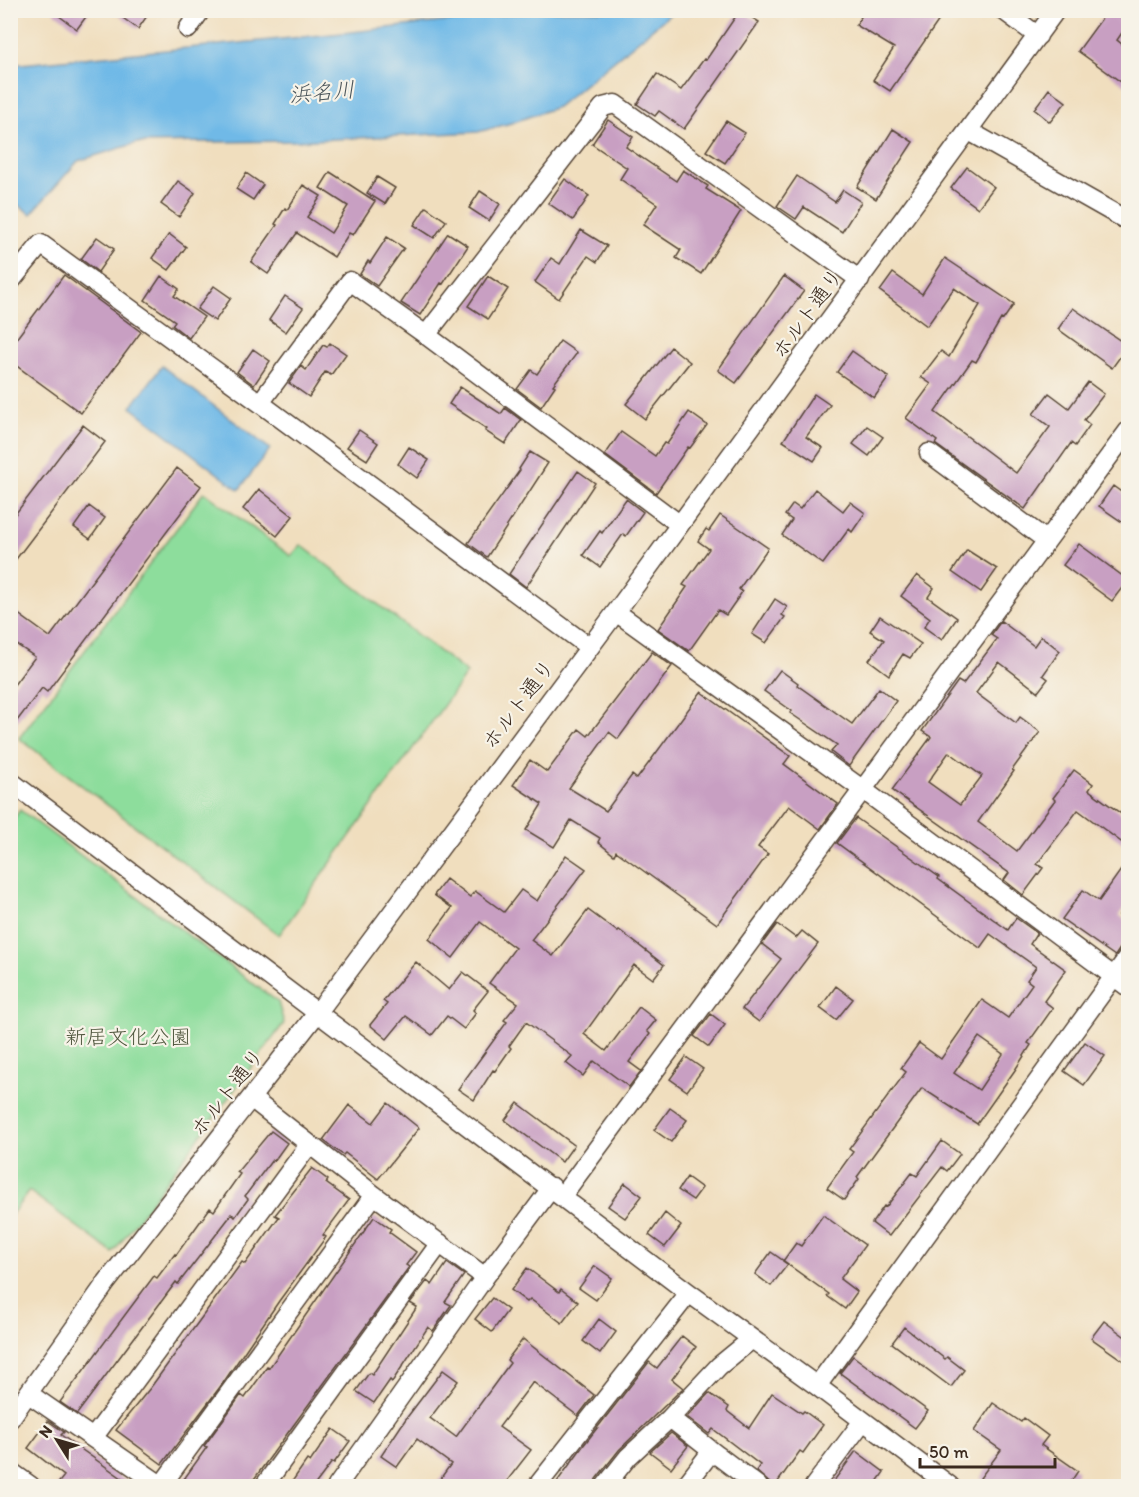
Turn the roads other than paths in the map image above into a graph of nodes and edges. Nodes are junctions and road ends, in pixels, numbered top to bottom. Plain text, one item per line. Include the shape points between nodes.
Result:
1 (201, 10) edge
2 (1003, 10) edge
3 (1056, 10) edge
4 (188, 29) dead end
5 (1038, 36) junction
6 (969, 130) junction
7 (1128, 221) edge
8 (860, 279) junction
9 (10, 282) edge
10 (426, 335) junction
11 (260, 403) junction
12 (1128, 431) edge
13 (929, 453) dead end
14 (679, 524) junction
15 (1046, 540) junction
16 (616, 612) junction
17 (589, 647) junction
18 (10, 781) edge
19 (862, 789) junction
20 (1128, 957) edge
21 (1121, 982) edge
22 (318, 1012) junction
23 (251, 1098) junction
24 (309, 1145) junction
25 (557, 1192) junction
26 (374, 1195) junction
27 (440, 1243) junction
28 (485, 1277) junction
29 (689, 1293) junction
30 (752, 1339) junction
31 (817, 1386) junction
32 (29, 1394) junction
33 (670, 1418) junction
34 (10, 1419) edge
35 (863, 1421) junction
36 (93, 1438) junction
37 (717, 1455) junction
38 (10, 1472) edge
39 (32, 1486) edge
40 (162, 1486) edge
41 (264, 1486) edge
42 (337, 1486) edge
43 (537, 1486) edge
44 (605, 1486) edge
45 (685, 1486) edge
46 (758, 1486) edge
47 (814, 1486) edge
48 (950, 1486) edge

1 - 4 street
2 - 5 street
3 - 5 street, ホルト通り
5 - 6 street, ホルト通り
6 - 7 street
6 - 8 street, ホルト通り
8 - 10 street via 615,104 603,107
8 - 14 street, ホルト通り
9 - 11 street via 41,244
10 - 11 street via 350,281
10 - 14 street
11 - 17 street
12 - 15 street
13 - 15 street
14 - 16 street, ホルト通り
15 - 19 street
16 - 17 street, ホルト通り
16 - 19 street
17 - 22 street, ホルト通り
18 - 22 street
19 - 21 street
19 - 25 street
20 - 21 street
21 - 31 street
22 - 23 street, ホルト通り
22 - 25 street
23 - 24 street
23 - 32 street, ホルト通り via 106,1283
24 - 26 street
24 - 36 street
25 - 28 street
25 - 29 street
26 - 27 street
26 - 40 street
27 - 28 street
27 - 41 street
28 - 42 street
29 - 30 street
29 - 43 street
30 - 31 street
30 - 33 street via 719,1366
31 - 35 street
32 - 34 street, ホルト通り
32 - 36 street
33 - 37 street
33 - 44 street via 628,1457
35 - 47 street
35 - 48 street
36 - 40 street
37 - 45 street via 708,1456
37 - 46 street
38 - 39 street

